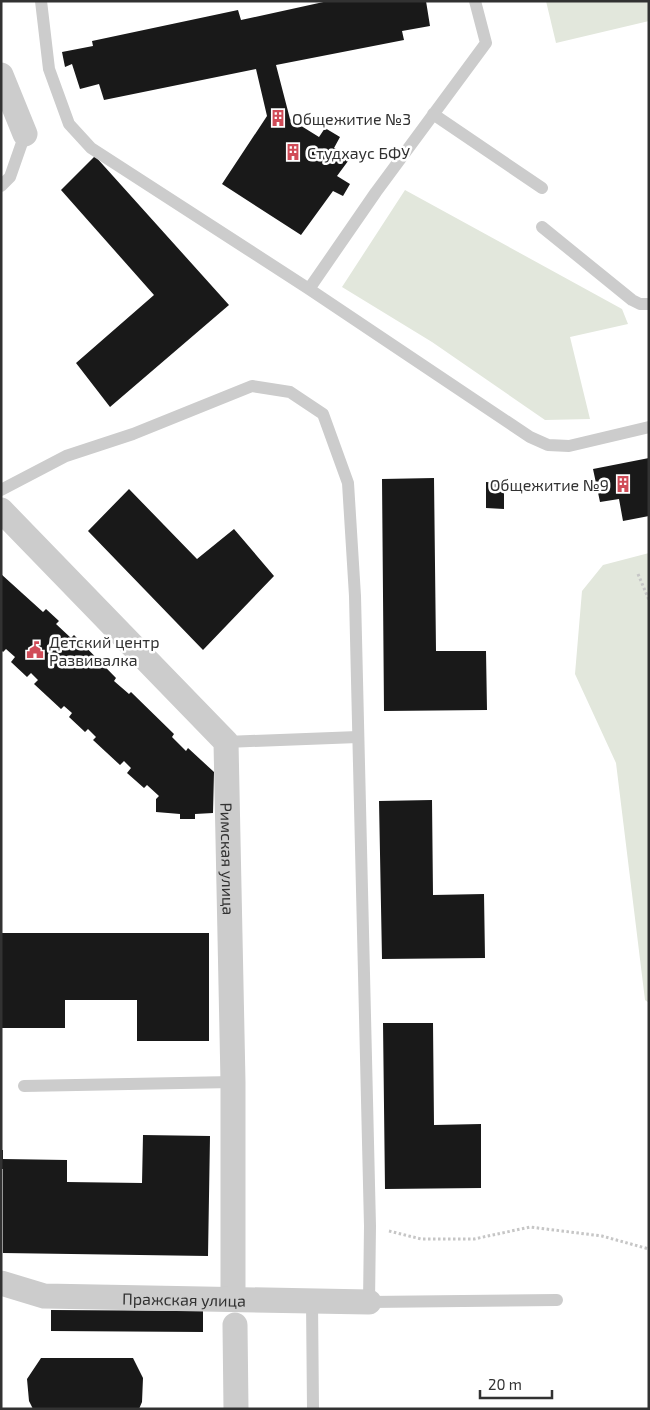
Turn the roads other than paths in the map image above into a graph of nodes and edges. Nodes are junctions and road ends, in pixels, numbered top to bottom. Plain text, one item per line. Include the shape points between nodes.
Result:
1 (41, 1) edge
2 (475, 1) edge
3 (1, 75) edge
4 (434, 114) junction
5 (25, 134) joint
6 (1, 186) edge
7 (542, 188) dead end
8 (542, 226) dead end
9 (310, 289) junction
10 (649, 304) edge
11 (649, 427) edge
12 (1, 490) edge
13 (1, 510) edge
14 (358, 737) junction
15 (226, 742) junction
16 (234, 1082) junction
17 (24, 1086) dead end
18 (1, 1283) edge
19 (233, 1298) junction
20 (557, 1300) dead end
21 (312, 1301) junction
22 (369, 1302) junction
23 (235, 1325) dead end
24 (236, 1409) edge
25 (312, 1409) edge

1 - 9 lane via 49,68 69,124 91,148
2 - 4 lane via 486,43
3 - 5 street
4 - 7 lane
4 - 9 lane
5 - 6 lane via 10,177
8 - 10 lane via 632,300
9 - 11 lane via 530,437 548,445 569,446
12 - 14 lane via 66,456 133,434 252,386 290,392 323,414 348,483 355,596
13 - 15 street
14 - 15 lane
14 - 22 lane
15 - 16 street, Римская улица
16 - 17 lane
16 - 19 street, Римская улица
18 - 19 street, Пражская улица via 44,1296
19 - 21 street, Пражская улица
20 - 22 lane
21 - 22 street, Пражская улица
21 - 25 lane
23 - 24 street

